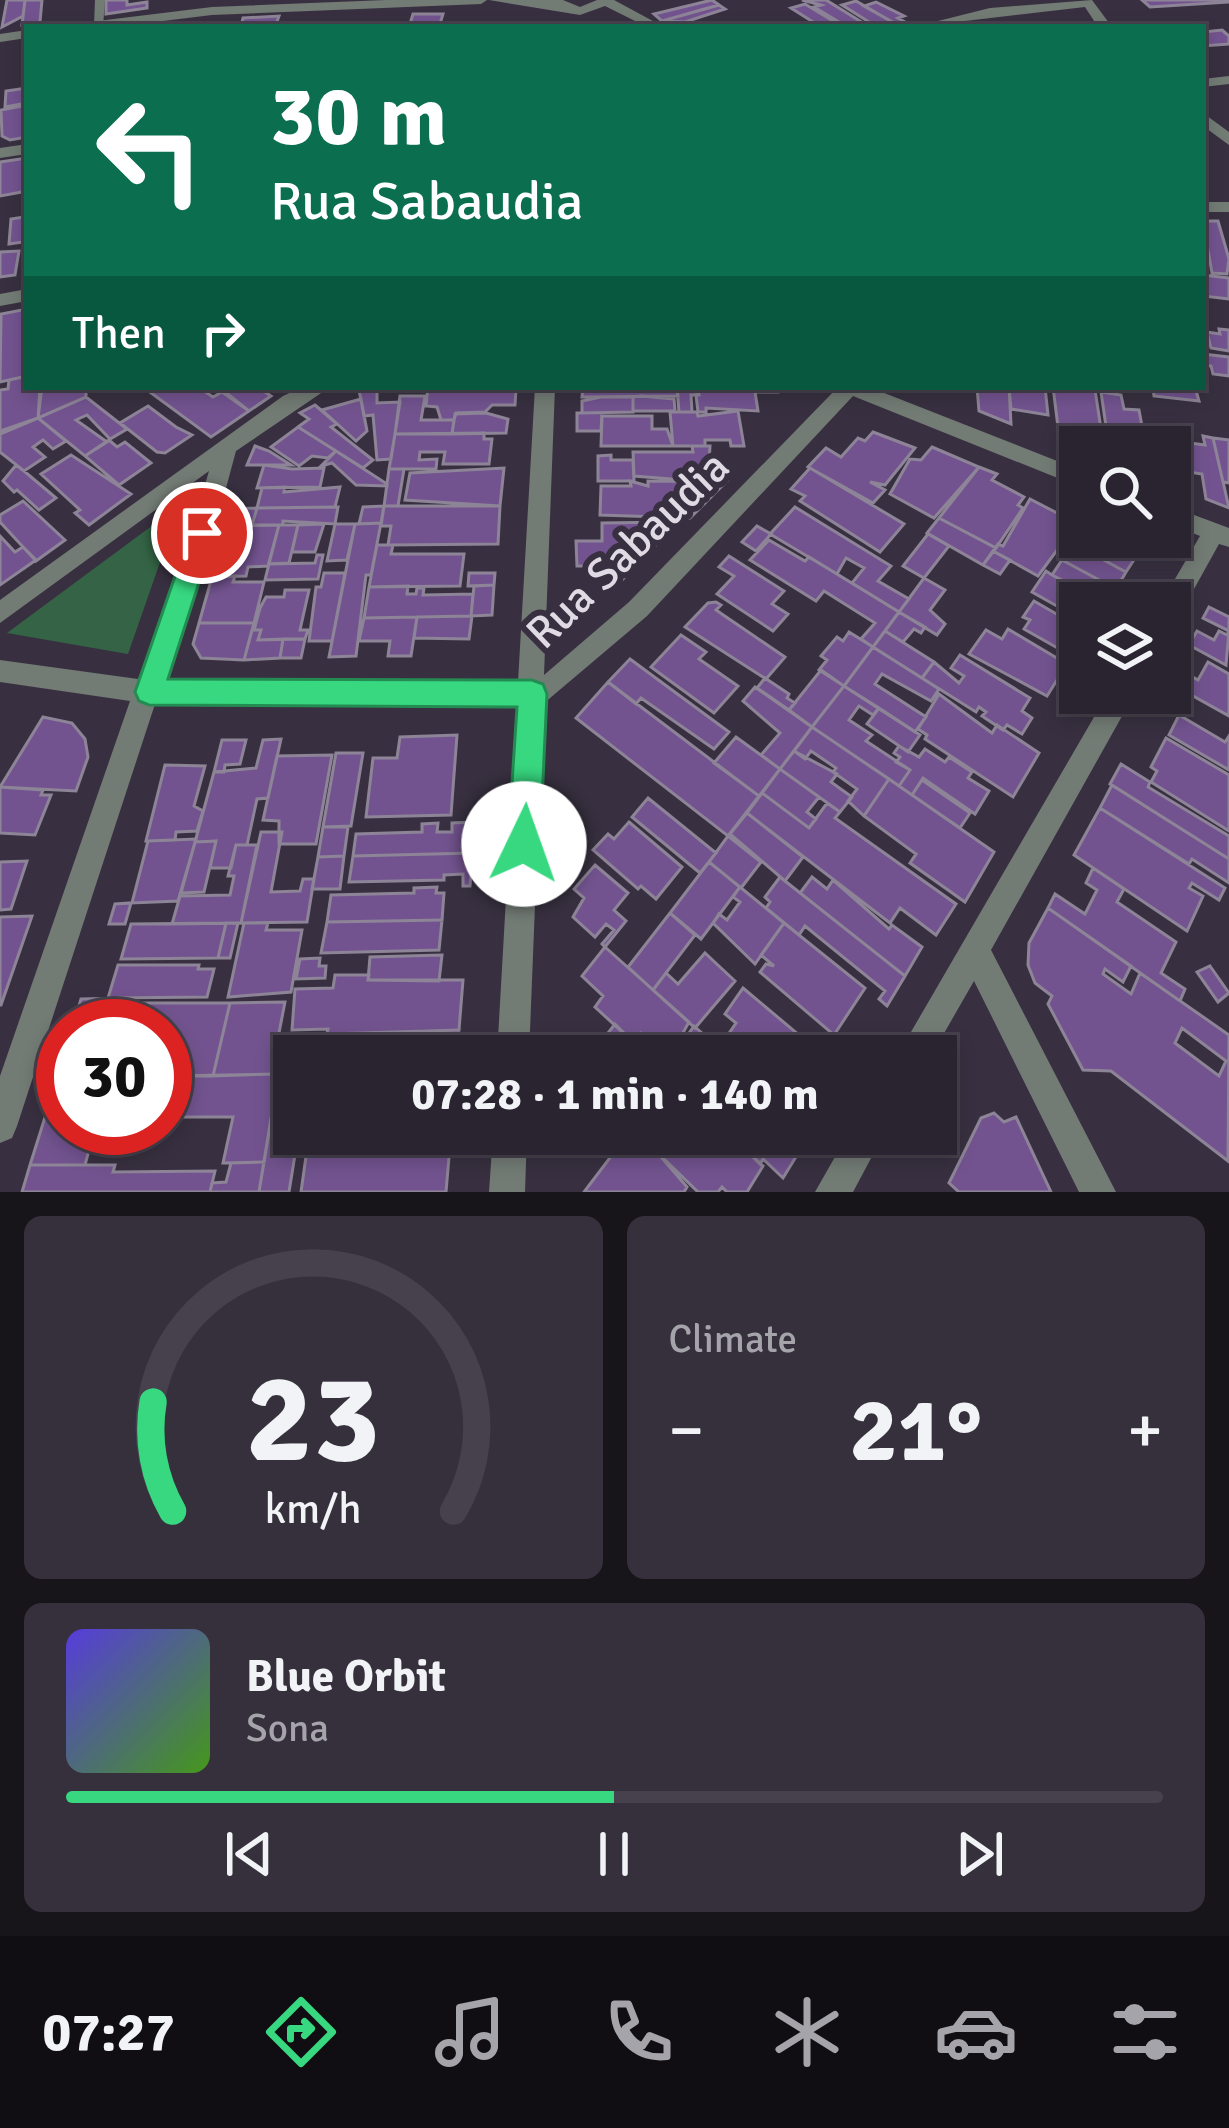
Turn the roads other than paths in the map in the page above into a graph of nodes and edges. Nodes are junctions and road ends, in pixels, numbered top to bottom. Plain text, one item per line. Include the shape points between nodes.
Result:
1 (481, 0) edge
2 (495, 0) edge
3 (374, 1) edge
4 (1087, 2) edge
5 (559, 4) edge
6 (596, 5) edge
7 (107, 24) edge
8 (571, 24) edge
9 (633, 24) edge
10 (649, 24) edge
11 (935, 24) edge
12 (1206, 121) edge
13 (1229, 140) edge
14 (310, 390) edge
15 (545, 390) edge
16 (847, 390) edge
17 (858, 390) edge
18 (227, 447) junction
19 (1059, 471) edge
20 (1191, 523) edge
21 (1221, 535) edge
22 (1189, 582) edge
23 (0, 613) edge
24 (0, 671) edge
25 (149, 692) junction
26 (532, 694) junction
27 (1110, 714) edge
28 (975, 951) junction
29 (514, 1035) edge
30 (925, 1035) edge
31 (0, 1126) edge
32 (508, 1155) edge
33 (854, 1155) edge
34 (507, 1192) edge
35 (832, 1192) edge
36 (1097, 1192) edge

1 - 3 street
2 - 5 street
3 - 7 street
4 - 11 street
5 - 6 street
6 - 8 street
6 - 9 street
6 - 10 street
12 - 13 street
14 - 18 street
15 - 26 street
16 - 26 street, Rua Sabaudia via 638,609
17 - 19 street
18 - 23 street
18 - 25 street
20 - 21 street
21 - 22 street
24 - 25 street, Rua Sabaudia
25 - 26 street, Rua Sabaudia
25 - 31 street
26 - 29 street
27 - 28 street
28 - 30 street
28 - 36 street
32 - 34 street
33 - 35 street

